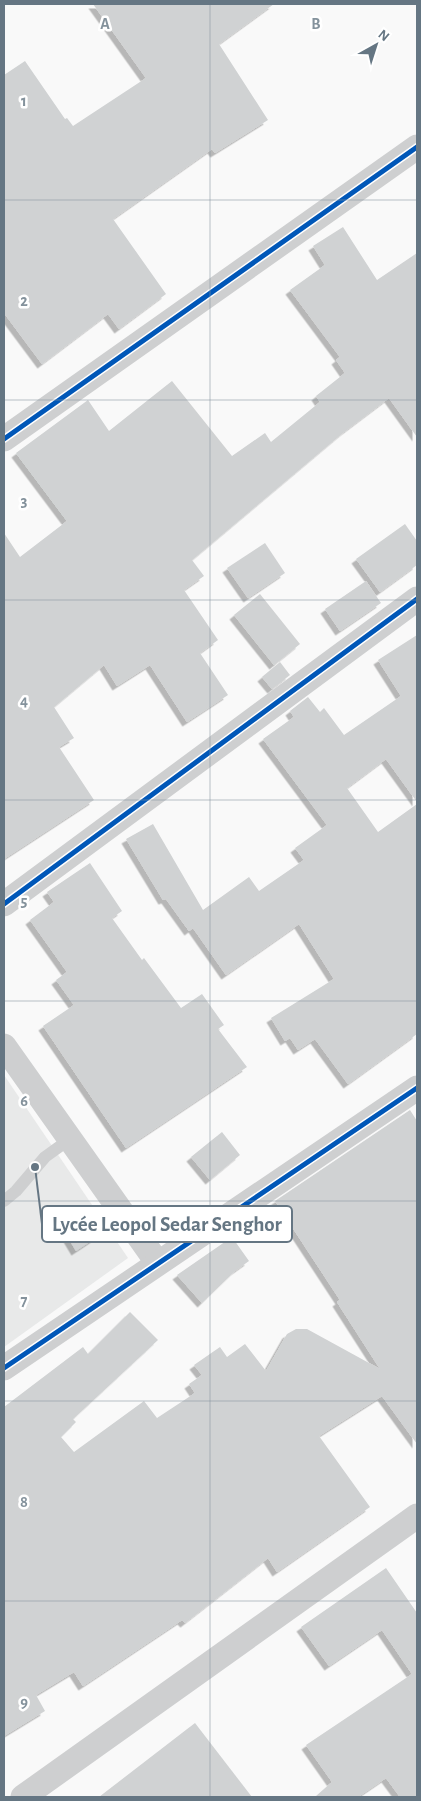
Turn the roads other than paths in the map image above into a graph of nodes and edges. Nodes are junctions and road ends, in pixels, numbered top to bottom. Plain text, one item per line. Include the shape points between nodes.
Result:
1 (417, 147) edge
2 (4, 439) edge
3 (417, 599) edge
4 (4, 904) edge
5 (4, 1046) edge
6 (417, 1088) edge
7 (70, 1139) junction
8 (4, 1201) edge
9 (157, 1262) junction
10 (4, 1368) edge
11 (417, 1516) edge
12 (23, 1797) edge

1 - 2 street
3 - 4 street
5 - 7 street
6 - 9 street
7 - 8 lane via 45,1157
7 - 9 street
9 - 10 street
11 - 12 street

